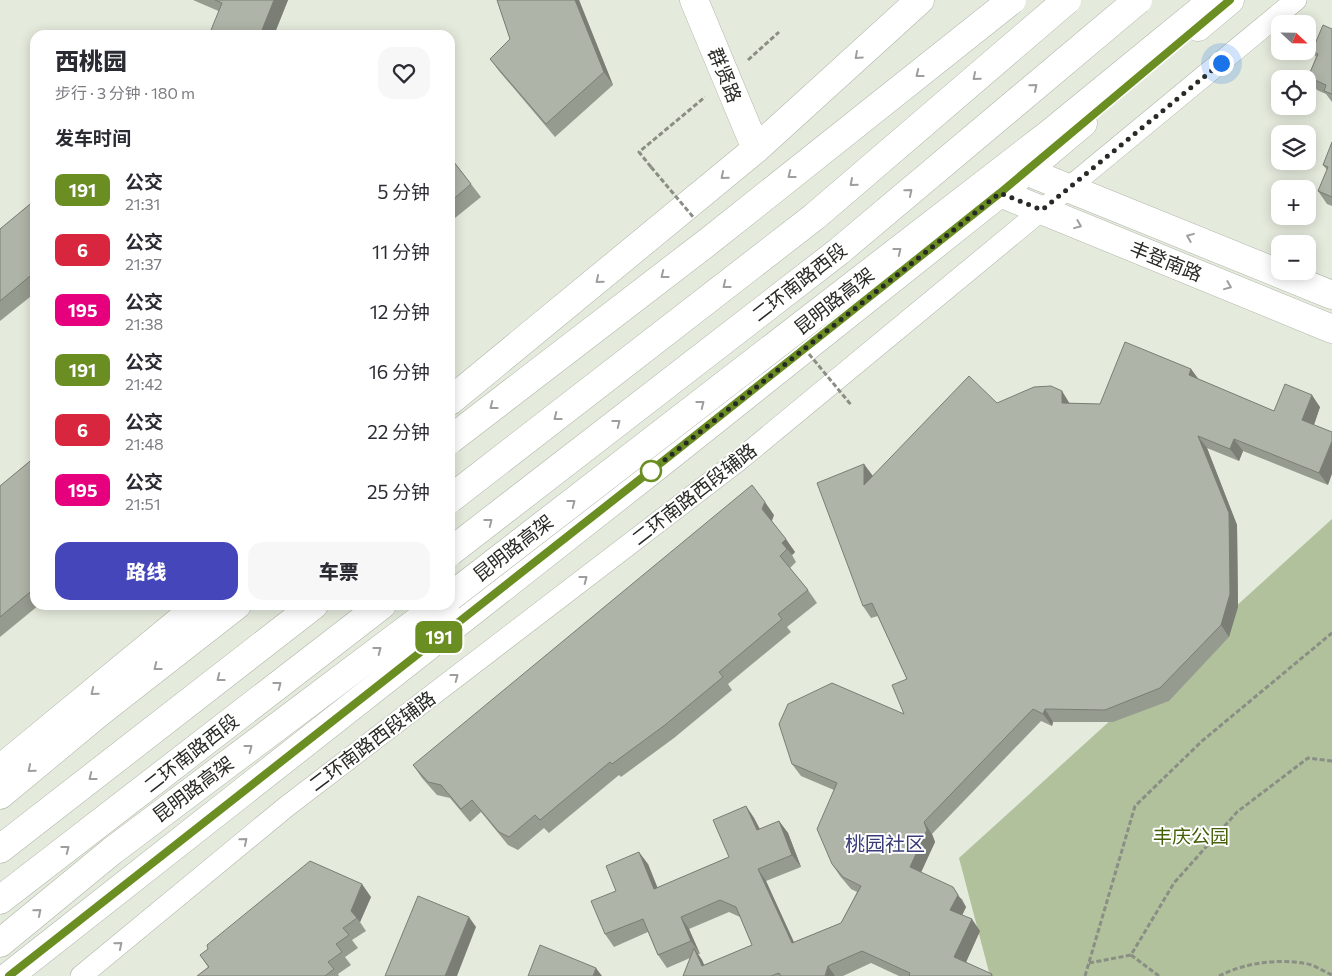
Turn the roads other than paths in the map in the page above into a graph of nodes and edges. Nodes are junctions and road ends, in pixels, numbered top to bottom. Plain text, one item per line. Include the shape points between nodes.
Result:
1 (694, 0) edge
2 (920, 0) edge
3 (1012, 0) edge
4 (1067, 0) edge
5 (1138, 0) edge
6 (1213, 0) edge
7 (1230, 0) edge
8 (1296, 0) edge
9 (756, 150) junction
10 (1026, 171) junction
11 (1069, 188) junction
12 (1000, 193) junction
13 (1042, 210) junction
14 (1332, 295) edge
15 (1332, 329) edge
16 (455, 397) edge
17 (455, 436) edge
18 (455, 495) edge
19 (455, 548) edge
20 (455, 593) edge
21 (193, 610) edge
22 (231, 610) edge
23 (308, 610) edge
24 (376, 610) edge
25 (432, 610) edge
26 (0, 769) edge
27 (0, 795) edge
28 (0, 849) edge
29 (0, 900) edge
30 (0, 943) edge
31 (9, 976) edge
32 (81, 976) edge

1 - 9 main road, 群贤路
2 -> 9 main road
3 -> 17 main road, bridge
4 -> 18 main road, bridge via 814,217
19 -> 5 main road, 二环南路西段, bridge via 838,252
20 -> 6 main road, 昆明路高架, bridge via 1049,134
7 - 10 main road
8 - 11 street, 二环南路西段辅路
9 -> 16 main road
10 - 11 main road, 丰登南路
10 - 12 main road
11 - 13 street, 二环南路西段辅路
14 -> 11 main road, 丰登南路
12 - 13 main road, 丰登南路
12 - 31 main road
13 -> 15 main road, 丰登南路
32 -> 13 street, 二环南路西段辅路 via 286,807 738,461
21 -> 26 main road
22 -> 27 main road
23 -> 28 main road
29 -> 24 main road, 二环南路西段
30 -> 25 main road, 昆明路高架 via 112,851

